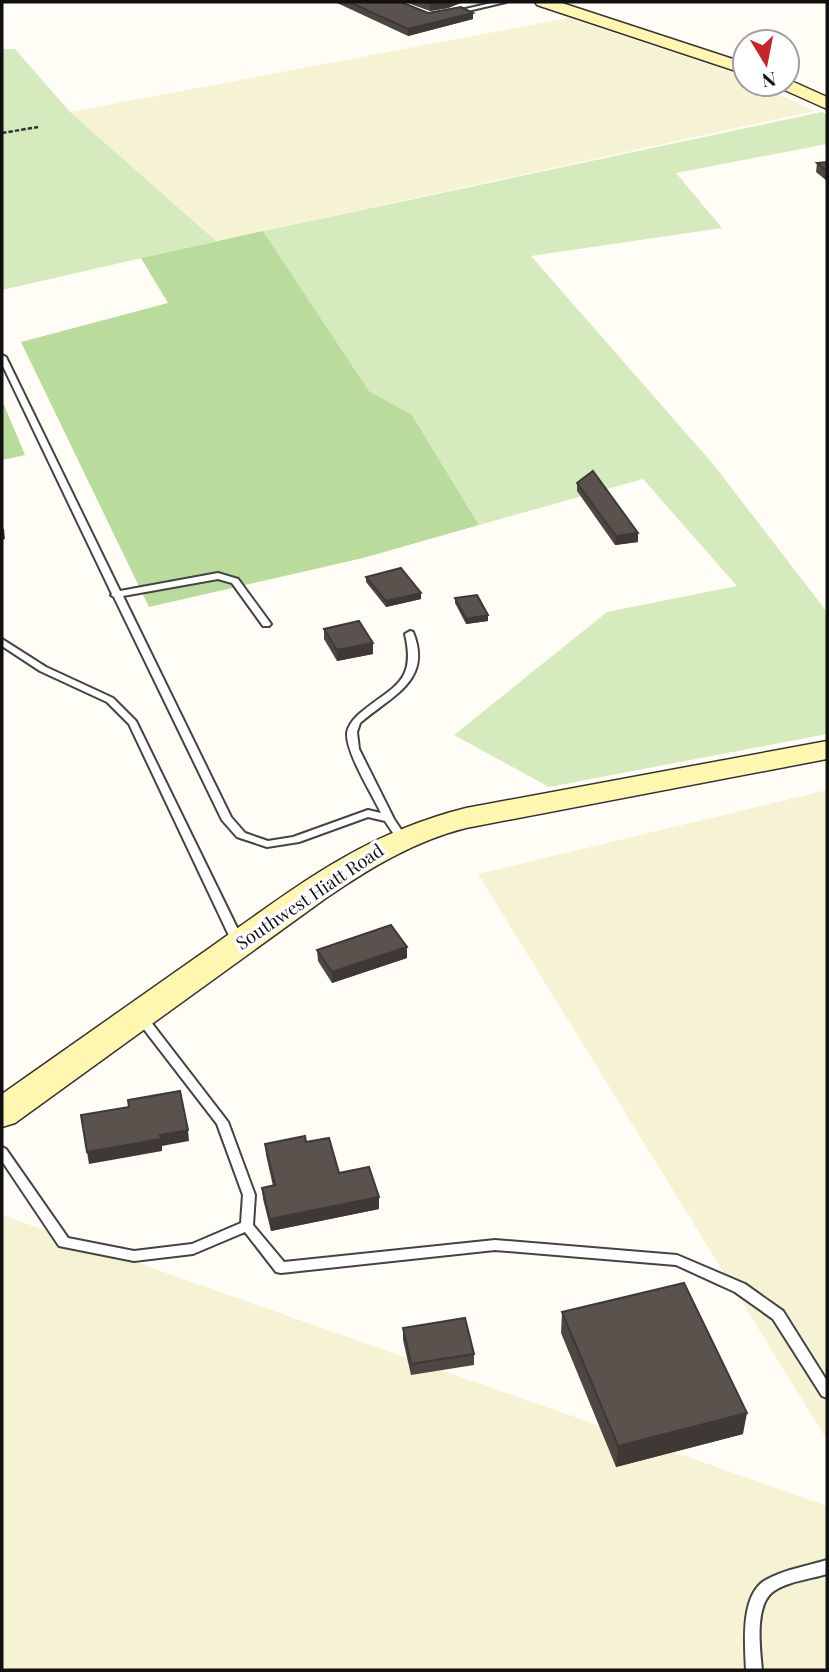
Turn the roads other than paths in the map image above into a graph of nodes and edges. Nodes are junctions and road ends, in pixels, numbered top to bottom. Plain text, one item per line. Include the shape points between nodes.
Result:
1 (503, 2) edge
2 (553, 3) edge
3 (448, 13) edge
4 (731, 64) edge
5 (801, 91) edge
6 (827, 104) edge
7 (2, 357) edge
8 (116, 595) junction
9 (266, 624) dead end
10 (410, 634) dead end
11 (2, 642) edge
12 (827, 750) edge
13 (395, 828) junction
14 (239, 944) junction
15 (140, 1016) junction
16 (2, 1113) edge
17 (2, 1152) edge
18 (247, 1226) junction
19 (827, 1392) edge
20 (827, 1567) edge
21 (754, 1670) edge

1 - 3 lane
2 - 4 street
5 - 6 street
7 - 8 lane
8 - 9 lane via 218,576 235,581
8 - 13 lane via 226,818 241,835 267,844 295,840 368,813
10 - 13 lane via 415,669 363,716 352,732 354,749
11 - 14 lane via 43,669 110,700 133,723
12 - 13 street, Southwest Hiatt Road via 430,826
13 - 14 street, Southwest Hiatt Road via 354,864
14 - 15 street, Southwest Hiatt Road
15 - 16 street, Southwest Hiatt Road
15 - 18 lane via 222,1122 248,1195
17 - 18 lane via 64,1242 134,1256 193,1249
18 - 19 lane via 281,1268 495,1245 677,1260 740,1288 778,1315
20 - 21 lane via 767,1587 757,1601

